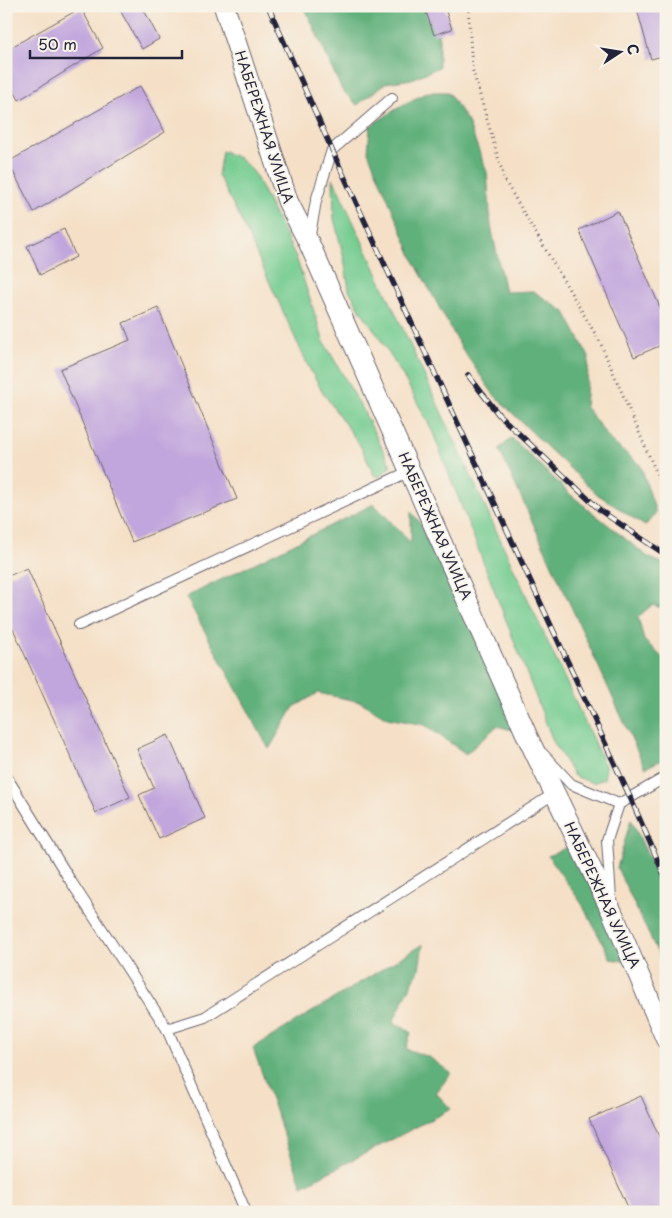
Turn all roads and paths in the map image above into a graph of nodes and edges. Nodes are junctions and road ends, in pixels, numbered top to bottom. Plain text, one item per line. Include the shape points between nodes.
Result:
1 (224, 6) edge
2 (468, 6) edge
3 (626, 6) edge
4 (628, 15) dead end
5 (392, 98) dead end
6 (309, 243) junction
7 (410, 471) junction
8 (666, 495) edge
9 (79, 625) dead end
10 (528, 738) junction
11 (6, 776) edge
12 (666, 777) edge
13 (555, 793) junction
14 (619, 804) junction
15 (612, 912) junction
16 (167, 1029) junction
17 (666, 1038) edge
18 (246, 1212) edge

1 - 6 street, НАБЕРЕЖНАЯ УЛИЦА via 288,202
2 - 8 path via 472,68 505,181 600,342
3 - 4 path
5 - 6 lane via 332,150 316,201
6 - 7 street, НАБЕРЕЖНАЯ УЛИЦА
7 - 9 lane
7 - 10 street, НАБЕРЕЖНАЯ УЛИЦА
10 - 13 street, НАБЕРЕЖНАЯ УЛИЦА
10 - 14 lane via 571,784
11 - 16 lane
12 - 14 lane
13 - 15 street, НАБЕРЕЖНАЯ УЛИЦА
13 - 16 lane via 205,1017
14 - 15 lane via 607,840
15 - 17 street, НАБЕРЕЖНАЯ УЛИЦА
16 - 18 lane

